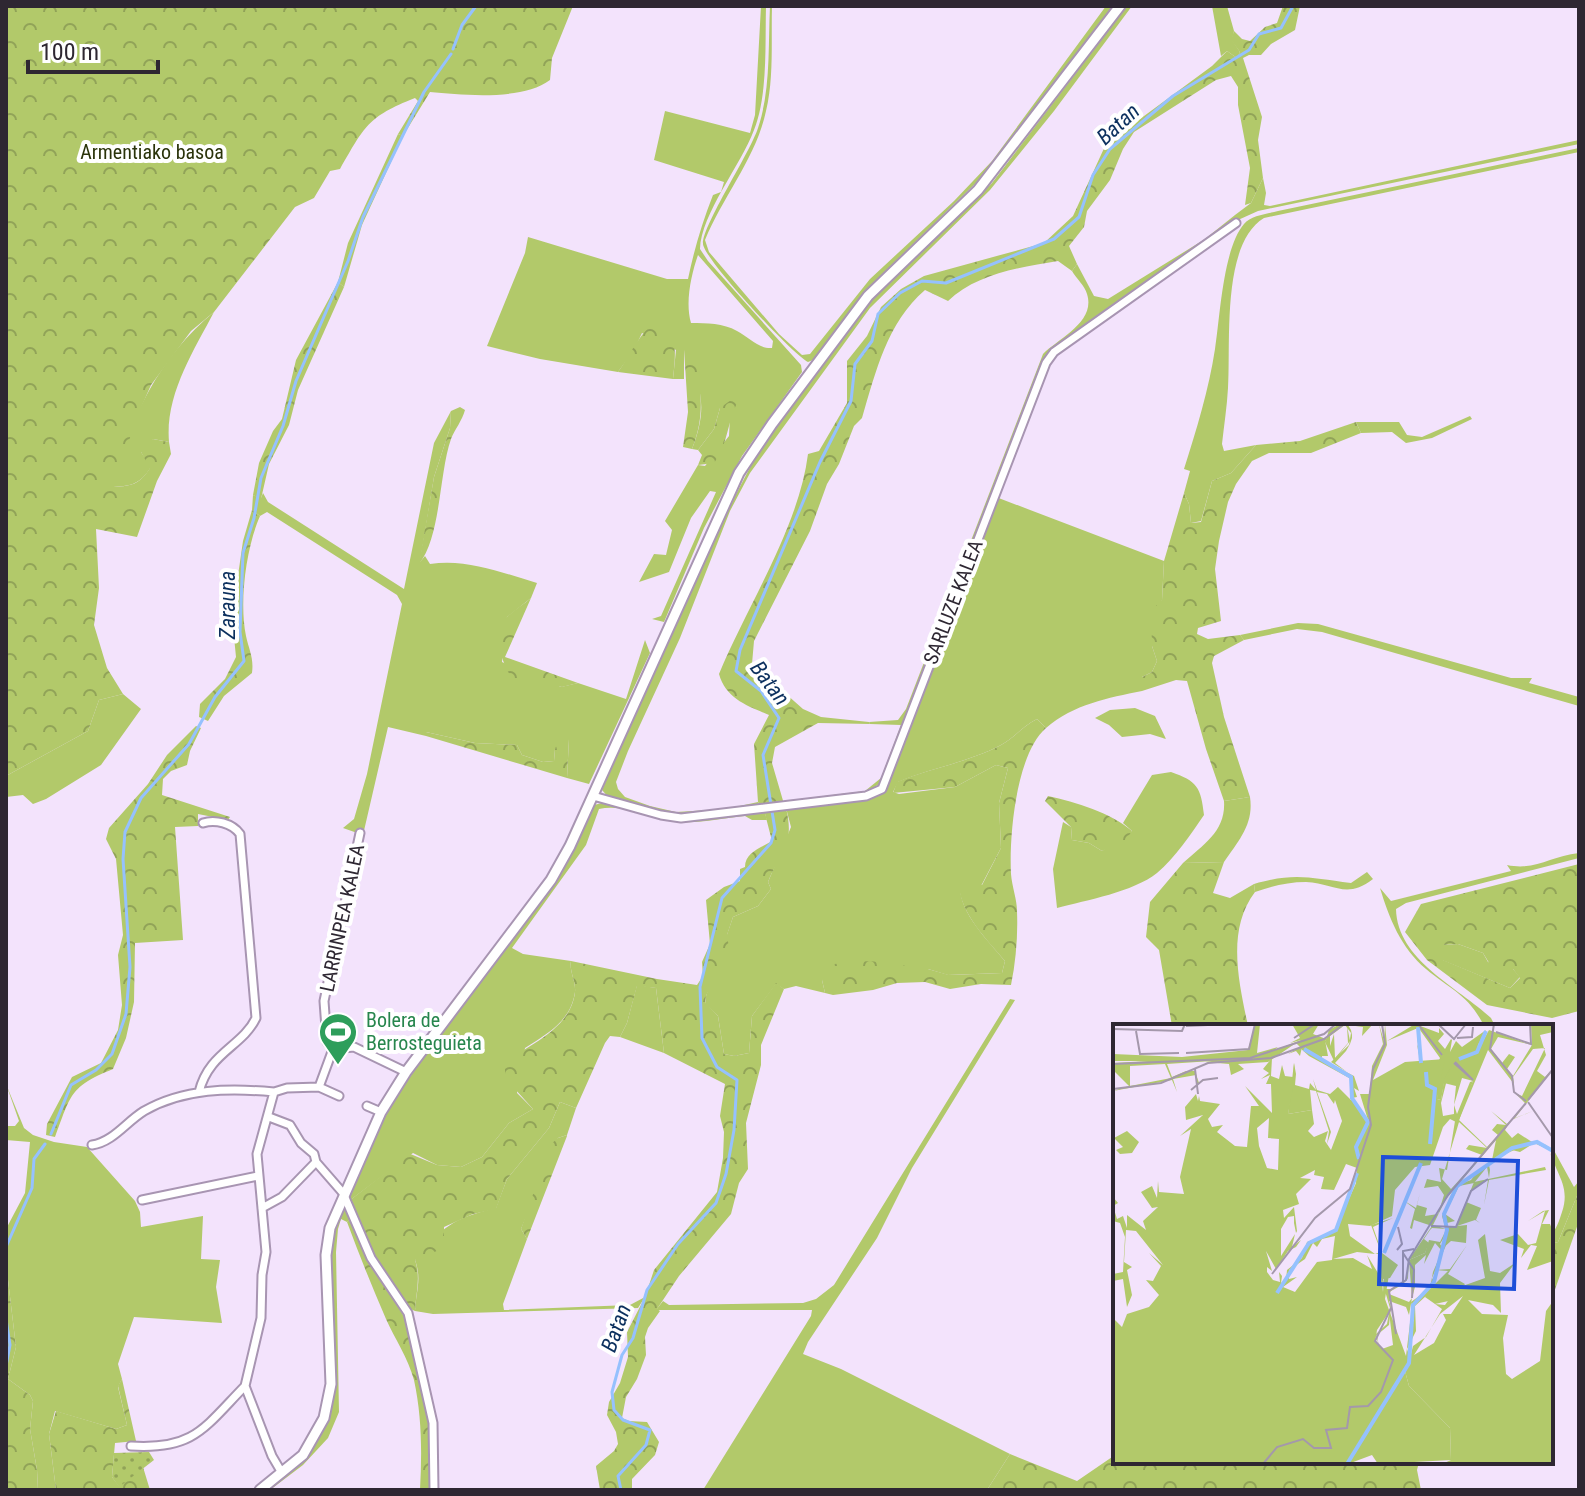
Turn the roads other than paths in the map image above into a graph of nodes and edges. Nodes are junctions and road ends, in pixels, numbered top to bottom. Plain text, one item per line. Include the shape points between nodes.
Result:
1 (1120, 6) edge
2 (1236, 223) dead end
3 (593, 796) junction
4 (203, 823) dead end
5 (360, 833) dead end
6 (333, 1049) junction
7 (406, 1072) junction
8 (319, 1087) junction
9 (199, 1092) junction
10 (274, 1092) junction
11 (339, 1096) dead end
12 (367, 1106) dead end
13 (381, 1112) junction
14 (269, 1117) junction
15 (92, 1145) dead end
16 (316, 1162) junction
17 (258, 1176) junction
18 (343, 1193) junction
19 (142, 1200) dead end
20 (262, 1208) junction
21 (245, 1386) junction
22 (131, 1446) dead end
23 (282, 1473) junction
24 (260, 1490) edge
25 (434, 1490) edge

1 - 3 street via 978,190 868,296 739,473
2 - 3 street, SARLUZE KALEA via 1054,352 1046,363 882,789 866,796 681,818
3 - 7 street via 551,880
4 - 9 street via 235,827 240,834 256,1018 203,1077
5 - 6 street, LARRINPEA KALEA via 324,1001 327,1042
6 - 7 street via 354,1047
6 - 8 street
7 - 13 street
8 - 10 street
8 - 11 street
9 - 10 street
9 - 15 street via 171,1098 143,1112 103,1144
10 - 14 street
12 - 13 street
13 - 18 street
14 - 16 street via 290,1125
14 - 17 street via 257,1154
16 - 18 street
16 - 20 street via 282,1197
17 - 19 street
17 - 20 street
18 - 23 street via 326,1255 328,1401 310,1445
18 - 25 street via 371,1258 408,1313 433,1423
20 - 21 street via 266,1252 261,1318
21 - 22 street via 197,1435 159,1447
21 - 23 street
23 - 24 street

